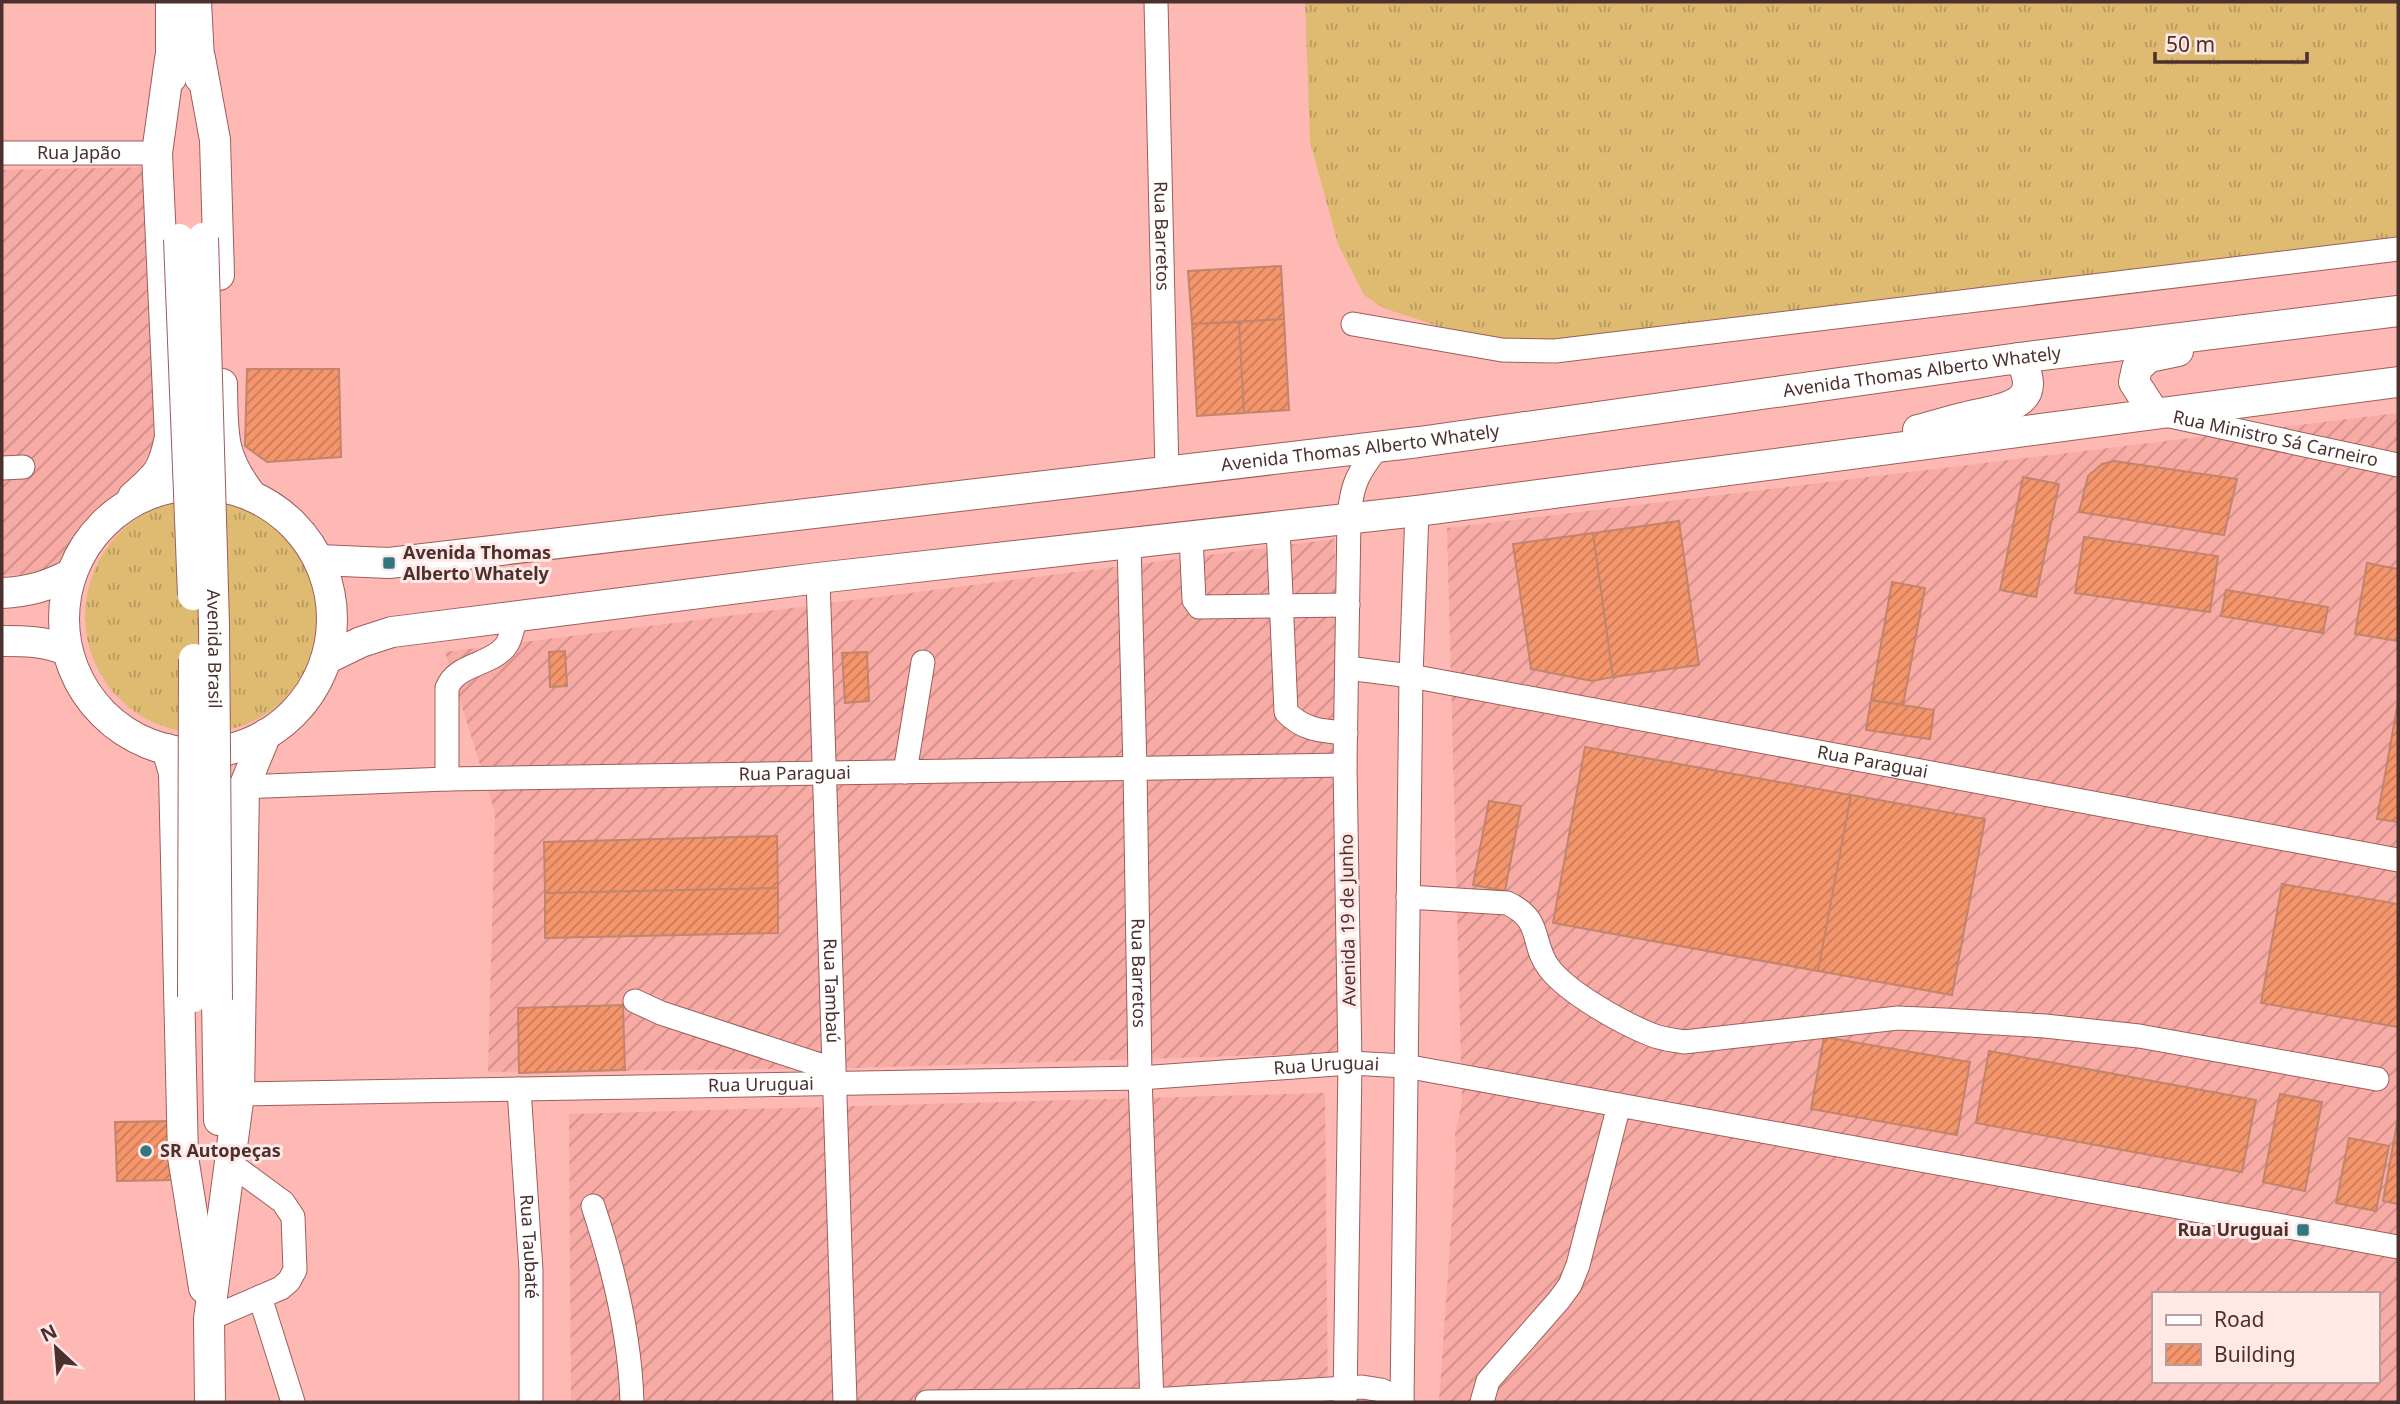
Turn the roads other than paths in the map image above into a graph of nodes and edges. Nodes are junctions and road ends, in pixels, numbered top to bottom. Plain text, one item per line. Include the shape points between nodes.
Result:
1 (171, 2) edge
2 (197, 2) edge
3 (1156, 2) edge
4 (200, 58) junction
5 (170, 59) junction
6 (2, 153) edge
7 (158, 153) junction
8 (191, 239) junction
9 (2398, 249) edge
10 (2398, 311) edge
11 (1353, 324) dead end
12 (2276, 324) junction
13 (2020, 358) junction
14 (2398, 382) edge
15 (2154, 413) junction
16 (1379, 446) junction
17 (1844, 456) junction
18 (2398, 465) edge
19 (1167, 472) junction
20 (252, 495) junction
21 (1417, 511) junction
22 (117, 512) junction
23 (1349, 519) junction
24 (1278, 527) junction
25 (1191, 537) junction
26 (1129, 544) junction
27 (319, 560) junction
28 (71, 574) junction
29 (818, 578) junction
30 (2, 593) edge
31 (1281, 604) junction
32 (1348, 605) junction
33 (516, 616) junction
34 (2, 641) edge
35 (66, 649) junction
36 (326, 659) junction
37 (923, 662) dead end
38 (1347, 668) junction
39 (1411, 676) junction
40 (1346, 733) junction
41 (266, 734) junction
42 (167, 749) junction
43 (1345, 765) junction
44 (1135, 768) junction
45 (905, 772) junction
46 (825, 773) junction
47 (447, 779) junction
48 (244, 787) junction
49 (2398, 860) edge
50 (1408, 897) junction
51 (635, 1001) dead end
52 (1350, 1063) junction
53 (1405, 1066) junction
54 (832, 1076) junction
55 (1140, 1078) junction
56 (2377, 1079) dead end
57 (519, 1089) junction
58 (239, 1094) junction
59 (1619, 1105) junction
60 (231, 1164) junction
61 (593, 1206) dead end
62 (208, 1239) junction
63 (2398, 1247) edge
64 (260, 1297) junction
65 (209, 1319) junction
66 (1345, 1396) edge
67 (1152, 1401) edge
68 (1402, 1401) edge
69 (210, 1402) edge
70 (293, 1402) edge
71 (531, 1402) edge
72 (632, 1402) edge
73 (845, 1402) edge
74 (927, 1402) edge
75 (1482, 1402) edge

1 - 5 main road, Avenida Brasil
2 - 4 main road, Avenida Brasil
3 - 19 street, Rua Barretos
4 - 8 main road, Avenida Brasil
4 - 20 main road, Avenida Brasil via 215,140 225,447
5 - 7 main road, Avenida Brasil
5 - 8 main road, Avenida Brasil
6 - 7 street, Rua Japão
7 - 22 main road, Avenida Brasil via 170,437 155,478
8 - 62 main road, Avenida Brasil, bridge via 194,627
9 - 11 street via 1555,351 1502,350
10 - 12 main road, Avenida Thomas Alberto Whately
12 - 13 main road, Avenida Thomas Alberto Whately
12 - 15 main road via 2149,357 2137,368 2134,382
13 - 16 main road, Avenida Thomas Alberto Whately
13 - 17 main road via 2030,381 2028,392 2002,411 1920,429
14 - 15 main road
15 - 17 main road
15 - 18 street, Rua Ministro Sá Carneiro
16 - 19 main road, Avenida Thomas Alberto Whately
16 - 23 street, Avenida 19 de Junho via 1360,470
17 - 21 main road
19 - 27 main road, Avenida Thomas Alberto Whately via 389,563
20 - 22 main road via 218,486 182,485 148,494
20 - 27 main road via 279,511 302,533
21 - 23 main road
21 - 39 street
22 - 28 main road via 90,539
23 - 24 main road
23 - 32 street, Avenida 19 de Junho
24 - 25 main road
24 - 31 street
25 - 26 main road
25 - 31 street via 1194,600 1199,607
26 - 29 main road
26 - 44 street, Rua Barretos
27 - 36 main road via 332,614
28 - 30 main road via 27,592
28 - 35 main road via 63,611
29 - 33 main road
29 - 46 street, Rua Tambaú
31 - 32 street
31 - 40 street via 1286,712 1311,730
32 - 38 street, Avenida 19 de Junho
33 - 36 main road via 392,632
33 - 47 street via 507,645 497,655 450,680
34 - 35 main road via 50,643
35 - 42 main road via 80,684 102,714 132,736
36 - 41 main road via 306,697
37 - 45 street
38 - 39 street, Rua Paraguai
38 - 40 street, Avenida 19 de Junho
39 - 49 street, Rua Paraguai
39 - 50 street
40 - 43 street, Avenida 19 de Junho
41 - 42 main road via 204,753
41 - 48 main road, Avenida Brasil
42 - 62 main road, Avenida Brasil via 174,773 183,1157
43 - 44 street, Rua Paraguai
43 - 52 street, Avenida 19 de Junho
44 - 45 street, Rua Paraguai
44 - 55 street, Rua Barretos
45 - 46 street, Rua Paraguai
46 - 47 street, Rua Paraguai
46 - 54 street, Rua Tambaú
47 - 48 street, Rua Paraguai
48 - 58 main road, Avenida Brasil
50 - 53 street
50 - 56 street via 1507,902 1519,908 1530,919 1548,967 1573,991 1654,1036 1684,1042 1898,1018 1944,1020 2138,1036
51 - 54 street
52 - 53 street, Rua Uruguai
52 - 55 street, Rua Uruguai
52 - 66 street, Avenida 19 de Junho
53 - 59 street, Rua Uruguai
53 - 68 street
54 - 55 street, Rua Uruguai
54 - 57 street, Rua Uruguai
54 - 73 street, Rua Tambaú
55 - 67 street, Rua Barretos
57 - 58 street, Rua Uruguai
57 - 71 street, Rua Taubaté via 531,1270
58 - 60 main road, Avenida Brasil
59 - 63 street, Rua Uruguai
59 - 75 street via 1570,1285 1488,1381
60 - 62 main road, Avenida Brasil
60 - 64 street via 283,1202 293,1217 295,1270 281,1288
61 - 72 street via 618,1290
62 - 65 main road, Avenida Brasil
64 - 65 street
64 - 70 street
65 - 69 main road, Avenida Brasil
66 - 67 street
66 - 68 street via 1370,1387
67 - 74 street

